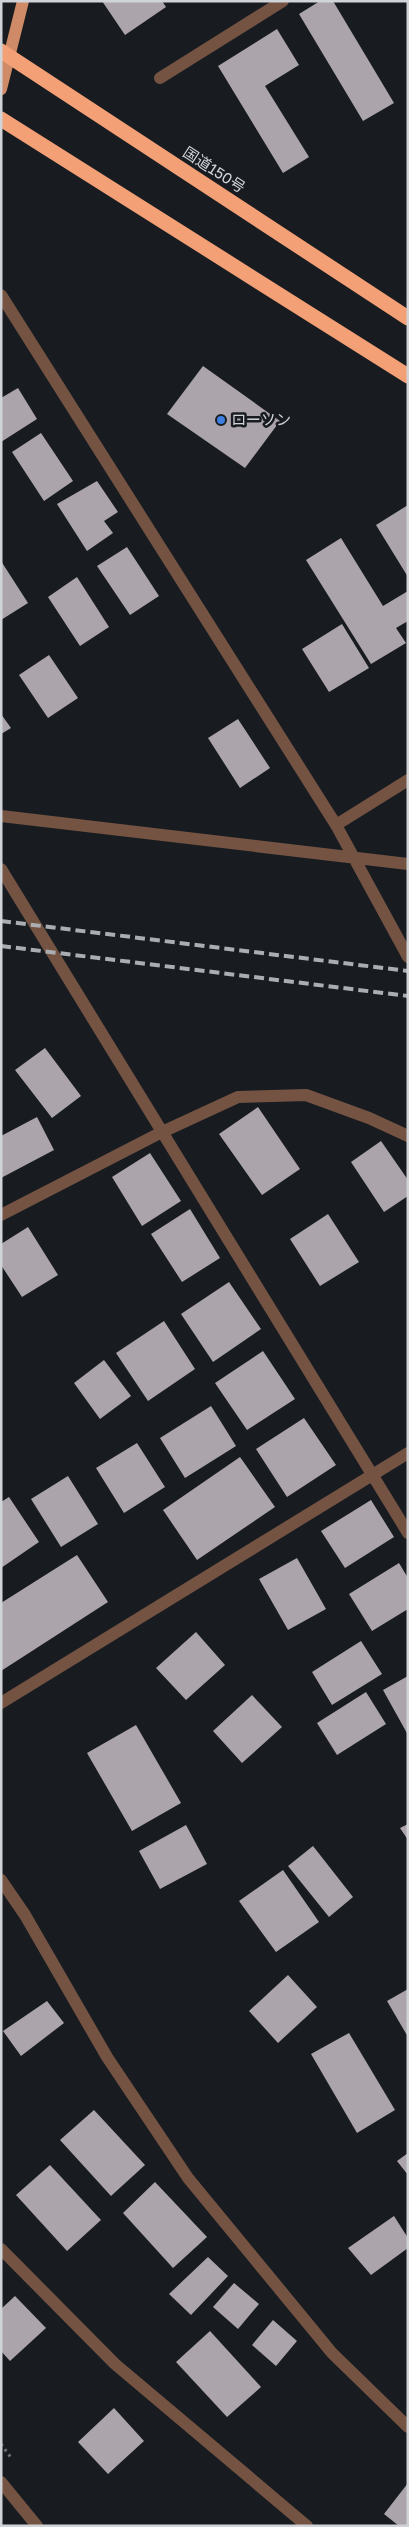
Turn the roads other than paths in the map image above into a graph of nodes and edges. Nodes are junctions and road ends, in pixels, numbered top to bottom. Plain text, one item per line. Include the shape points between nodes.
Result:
1 (23, 1) edge
2 (283, 1) edge
3 (5, 54) edge
4 (160, 78) dead end
5 (1, 89) edge
6 (1, 119) edge
7 (1, 295) edge
8 (408, 318) edge
9 (408, 376) edge
10 (408, 780) edge
11 (1, 816) edge
12 (336, 825) junction
13 (355, 857) junction
14 (408, 864) edge
15 (1, 869) edge
16 (408, 957) edge
17 (160, 1132) junction
18 (408, 1136) edge
19 (1, 1215) edge
20 (408, 1453) edge
21 (373, 1475) junction
22 (408, 1533) edge
23 (1, 1702) edge
24 (1, 1880) edge
25 (1, 2249) edge
26 (408, 2427) edge
27 (1, 2482) edge
28 (37, 2526) edge
29 (307, 2526) edge

1 - 3 main road
2 - 4 street
3 - 5 main road
3 - 8 highway, 国道150号
6 - 9 highway
7 - 12 street
10 - 12 street
11 - 13 street
12 - 13 street
13 - 14 street
13 - 16 street
15 - 17 street
17 - 18 street via 238,1097 306,1094
17 - 19 street
17 - 21 street
20 - 21 street
21 - 22 street
21 - 23 street
24 - 26 street via 25,1915 107,2057 188,2178 332,2353
25 - 29 street via 115,2364
27 - 28 street

